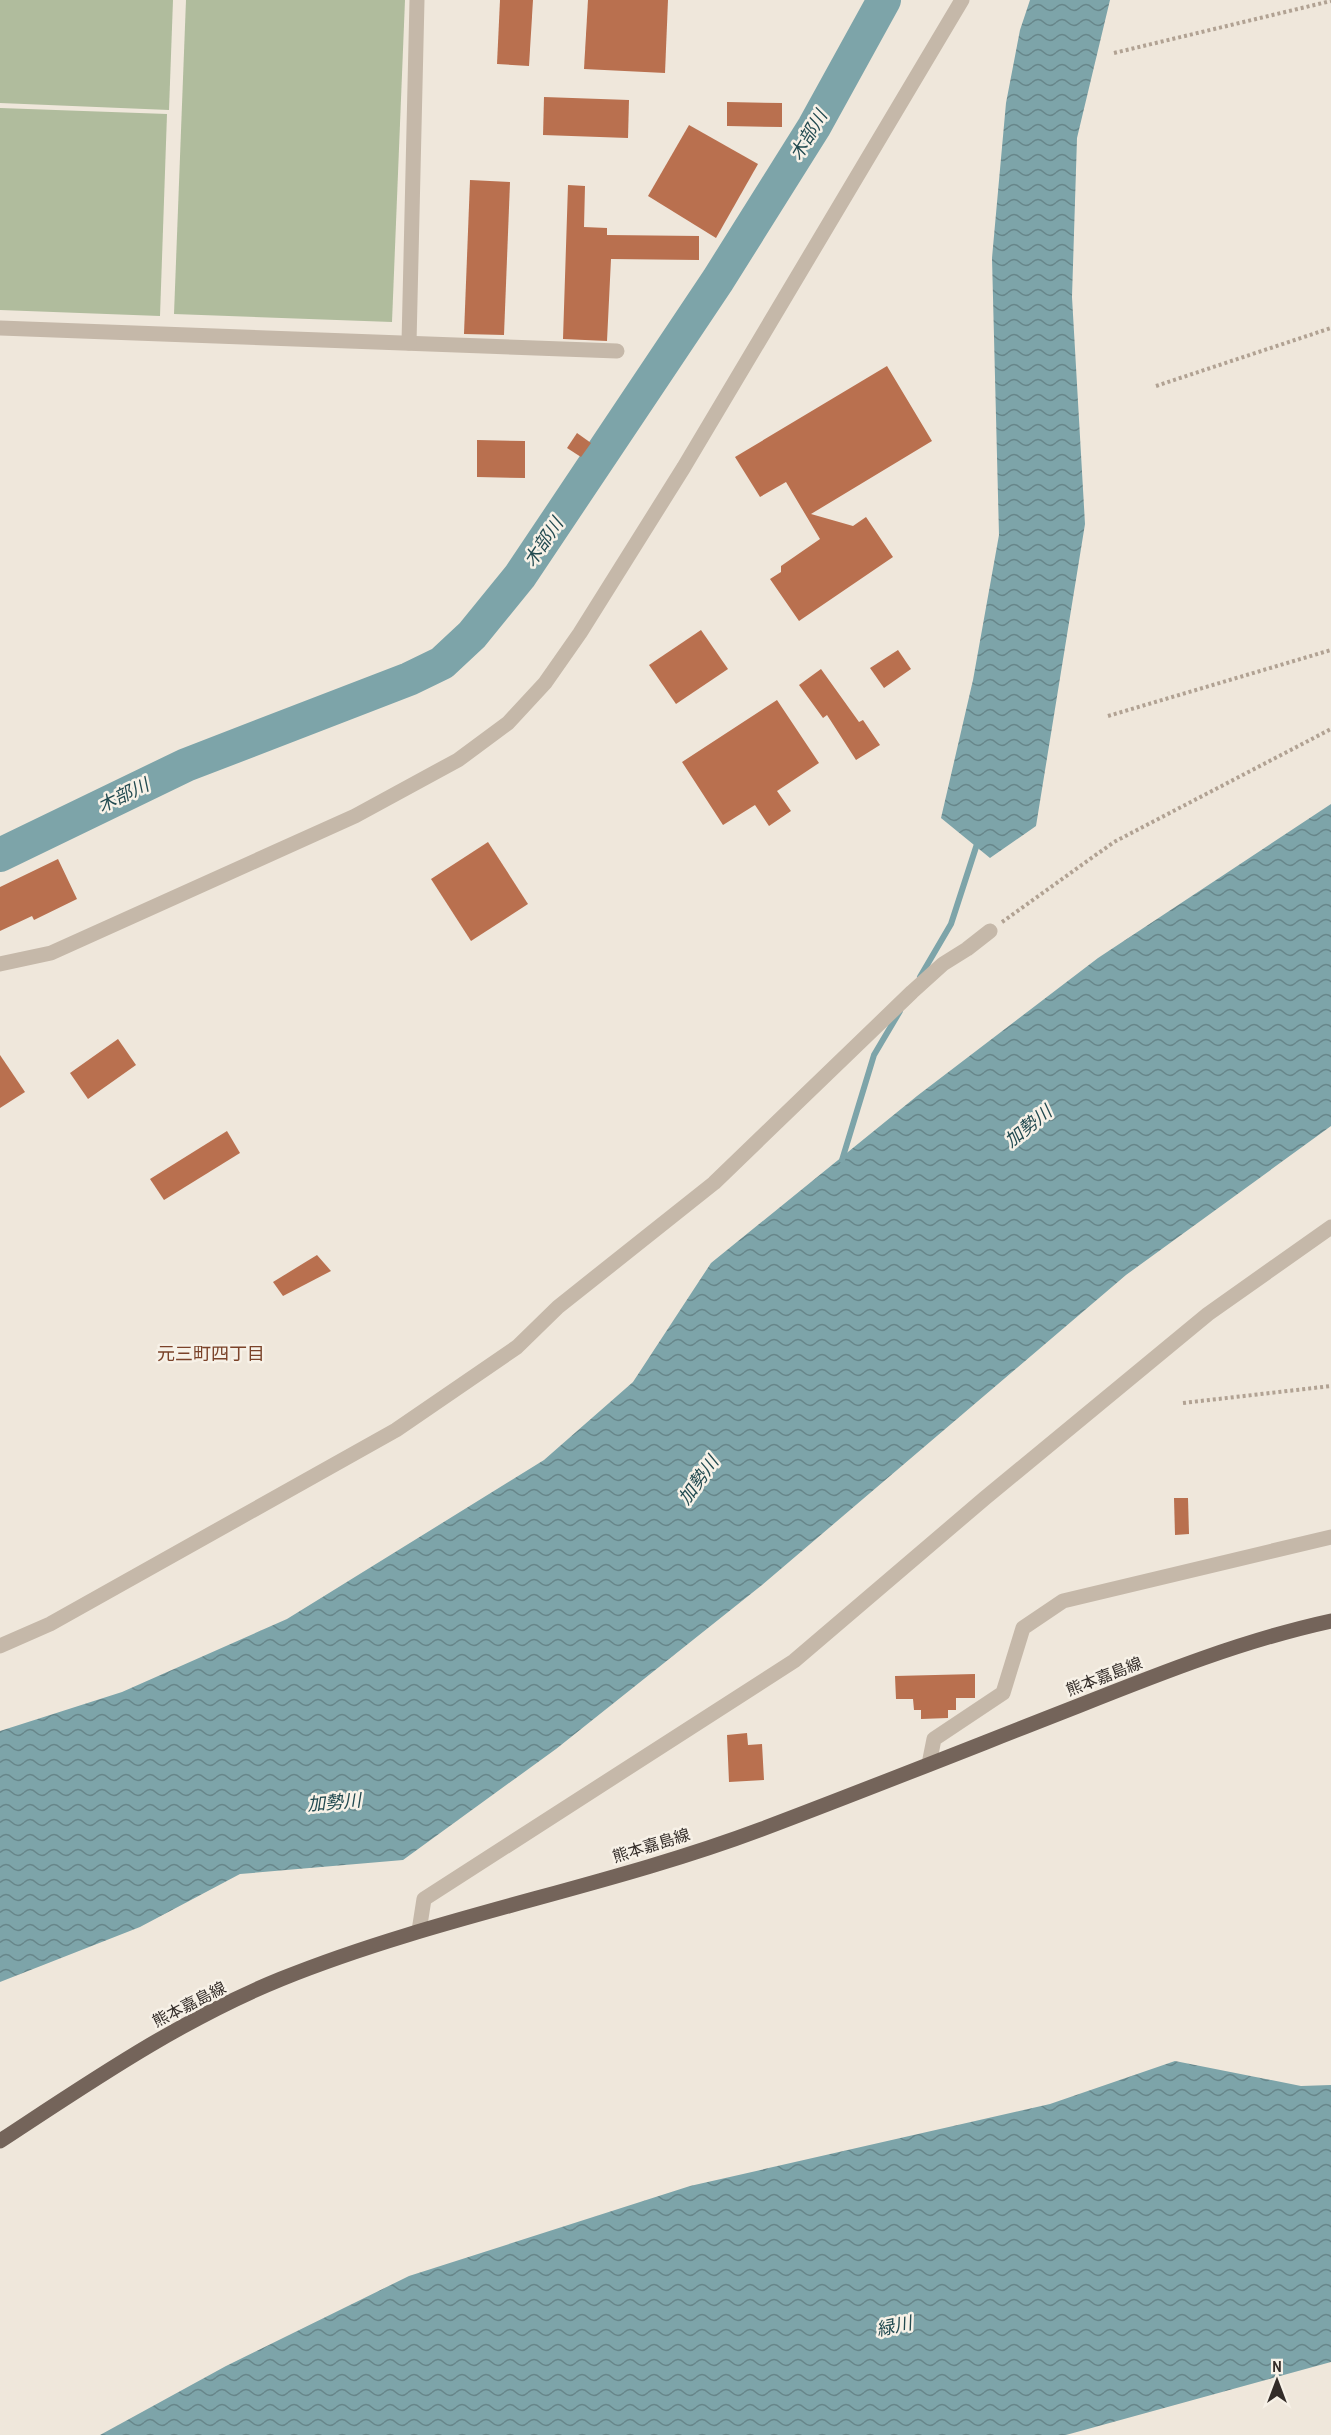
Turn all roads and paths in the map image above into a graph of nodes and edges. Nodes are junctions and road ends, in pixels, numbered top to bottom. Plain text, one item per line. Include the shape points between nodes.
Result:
1 (417, 0) edge
2 (962, 0) edge
3 (1331, 1) edge
4 (1114, 53) dead end
5 (0, 328) edge
6 (1331, 328) edge
7 (410, 343) junction
8 (617, 351) dead end
9 (1156, 386) dead end
10 (1331, 650) edge
11 (1108, 716) dead end
12 (1331, 729) edge
13 (990, 931) joint
14 (0, 964) edge
15 (1331, 1227) edge
16 (1331, 1386) edge
17 (1183, 1403) dead end
18 (1331, 1537) edge
19 (1331, 1621) edge
20 (0, 1646) edge
21 (929, 1764) junction
22 (419, 1931) junction
23 (0, 2141) edge

1 - 7 street
2 - 14 street via 684,467 580,633 545,683 508,723 458,760 355,816 51,953
3 - 4 path
5 - 7 street
6 - 9 path
7 - 8 street
10 - 11 path
12 - 13 path via 1114,842
13 - 20 street via 912,992 714,1183 558,1307 517,1347 396,1430 50,1624
15 - 22 street via 1208,1314 794,1661 424,1899
16 - 17 path
18 - 21 street via 1063,1602 1023,1629 1003,1693 934,1739
19 - 21 main road, 熊本嘉島線 via 1255,1640 1174,1668
21 - 22 main road, 熊本嘉島線 via 759,1830
22 - 23 main road, 熊本嘉島線 via 322,1963 219,2007 155,2042

